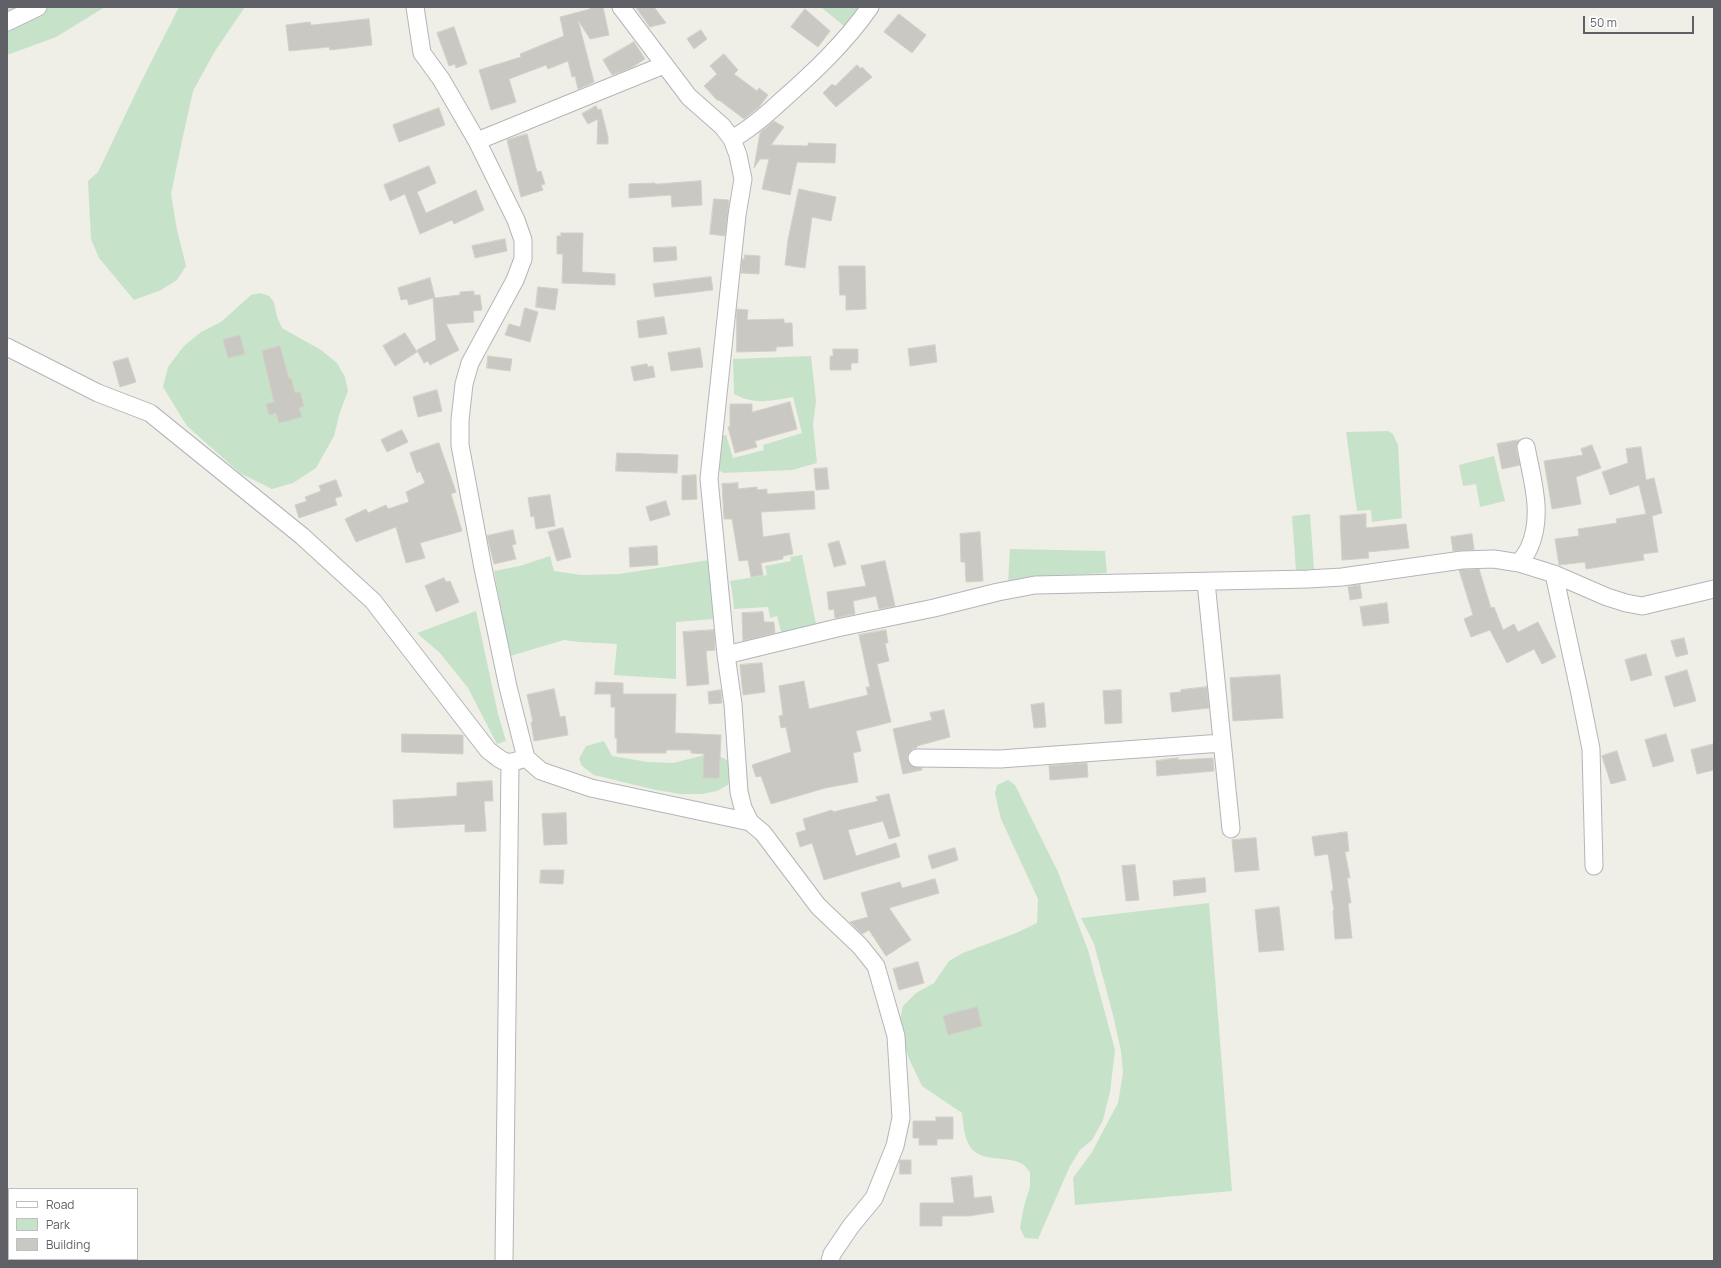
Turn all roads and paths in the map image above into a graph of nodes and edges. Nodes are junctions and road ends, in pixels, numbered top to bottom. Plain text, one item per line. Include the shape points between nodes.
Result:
1 (38, 7) edge
2 (415, 7) edge
3 (620, 7) edge
4 (870, 7) edge
5 (7, 22) edge
6 (664, 65) junction
7 (732, 139) junction
8 (477, 141) junction
9 (7, 347) edge
10 (1526, 447) dead end
11 (1520, 563) junction
12 (1554, 574) junction
13 (1206, 582) junction
14 (1714, 588) edge
15 (726, 655) junction
16 (1222, 743) junction
17 (917, 758) dead end
18 (518, 761) junction
19 (750, 822) junction
20 (1231, 829) dead end
21 (1594, 866) dead end
22 (504, 1261) edge
23 (830, 1261) edge

1 - 5 street
2 - 8 street via 422,53 441,79
3 - 6 street
4 - 7 street via 854,30 812,74 747,131
6 - 7 street via 689,97 722,126
6 - 8 street
7 - 15 street via 743,179 709,479
8 - 18 street via 516,220 523,240 523,260 515,280 470,363 464,384 460,420 460,445 508,687
9 - 18 street via 98,393 150,414 302,536 373,601 488,750 501,760
10 - 11 street via 1537,508 1529,548
11 - 12 street
11 - 13 street via 1494,559 1462,560 1342,577
12 - 14 street via 1607,597 1642,606
12 - 21 street via 1590,749
13 - 15 street via 1035,585
13 - 16 street
15 - 19 street via 733,704 739,792
16 - 17 street via 1000,759
16 - 20 street
18 - 19 street via 591,788
18 - 22 street
19 - 23 street via 763,833 818,906 860,946 876,966 896,1036 901,1118 895,1146 874,1198 851,1226

